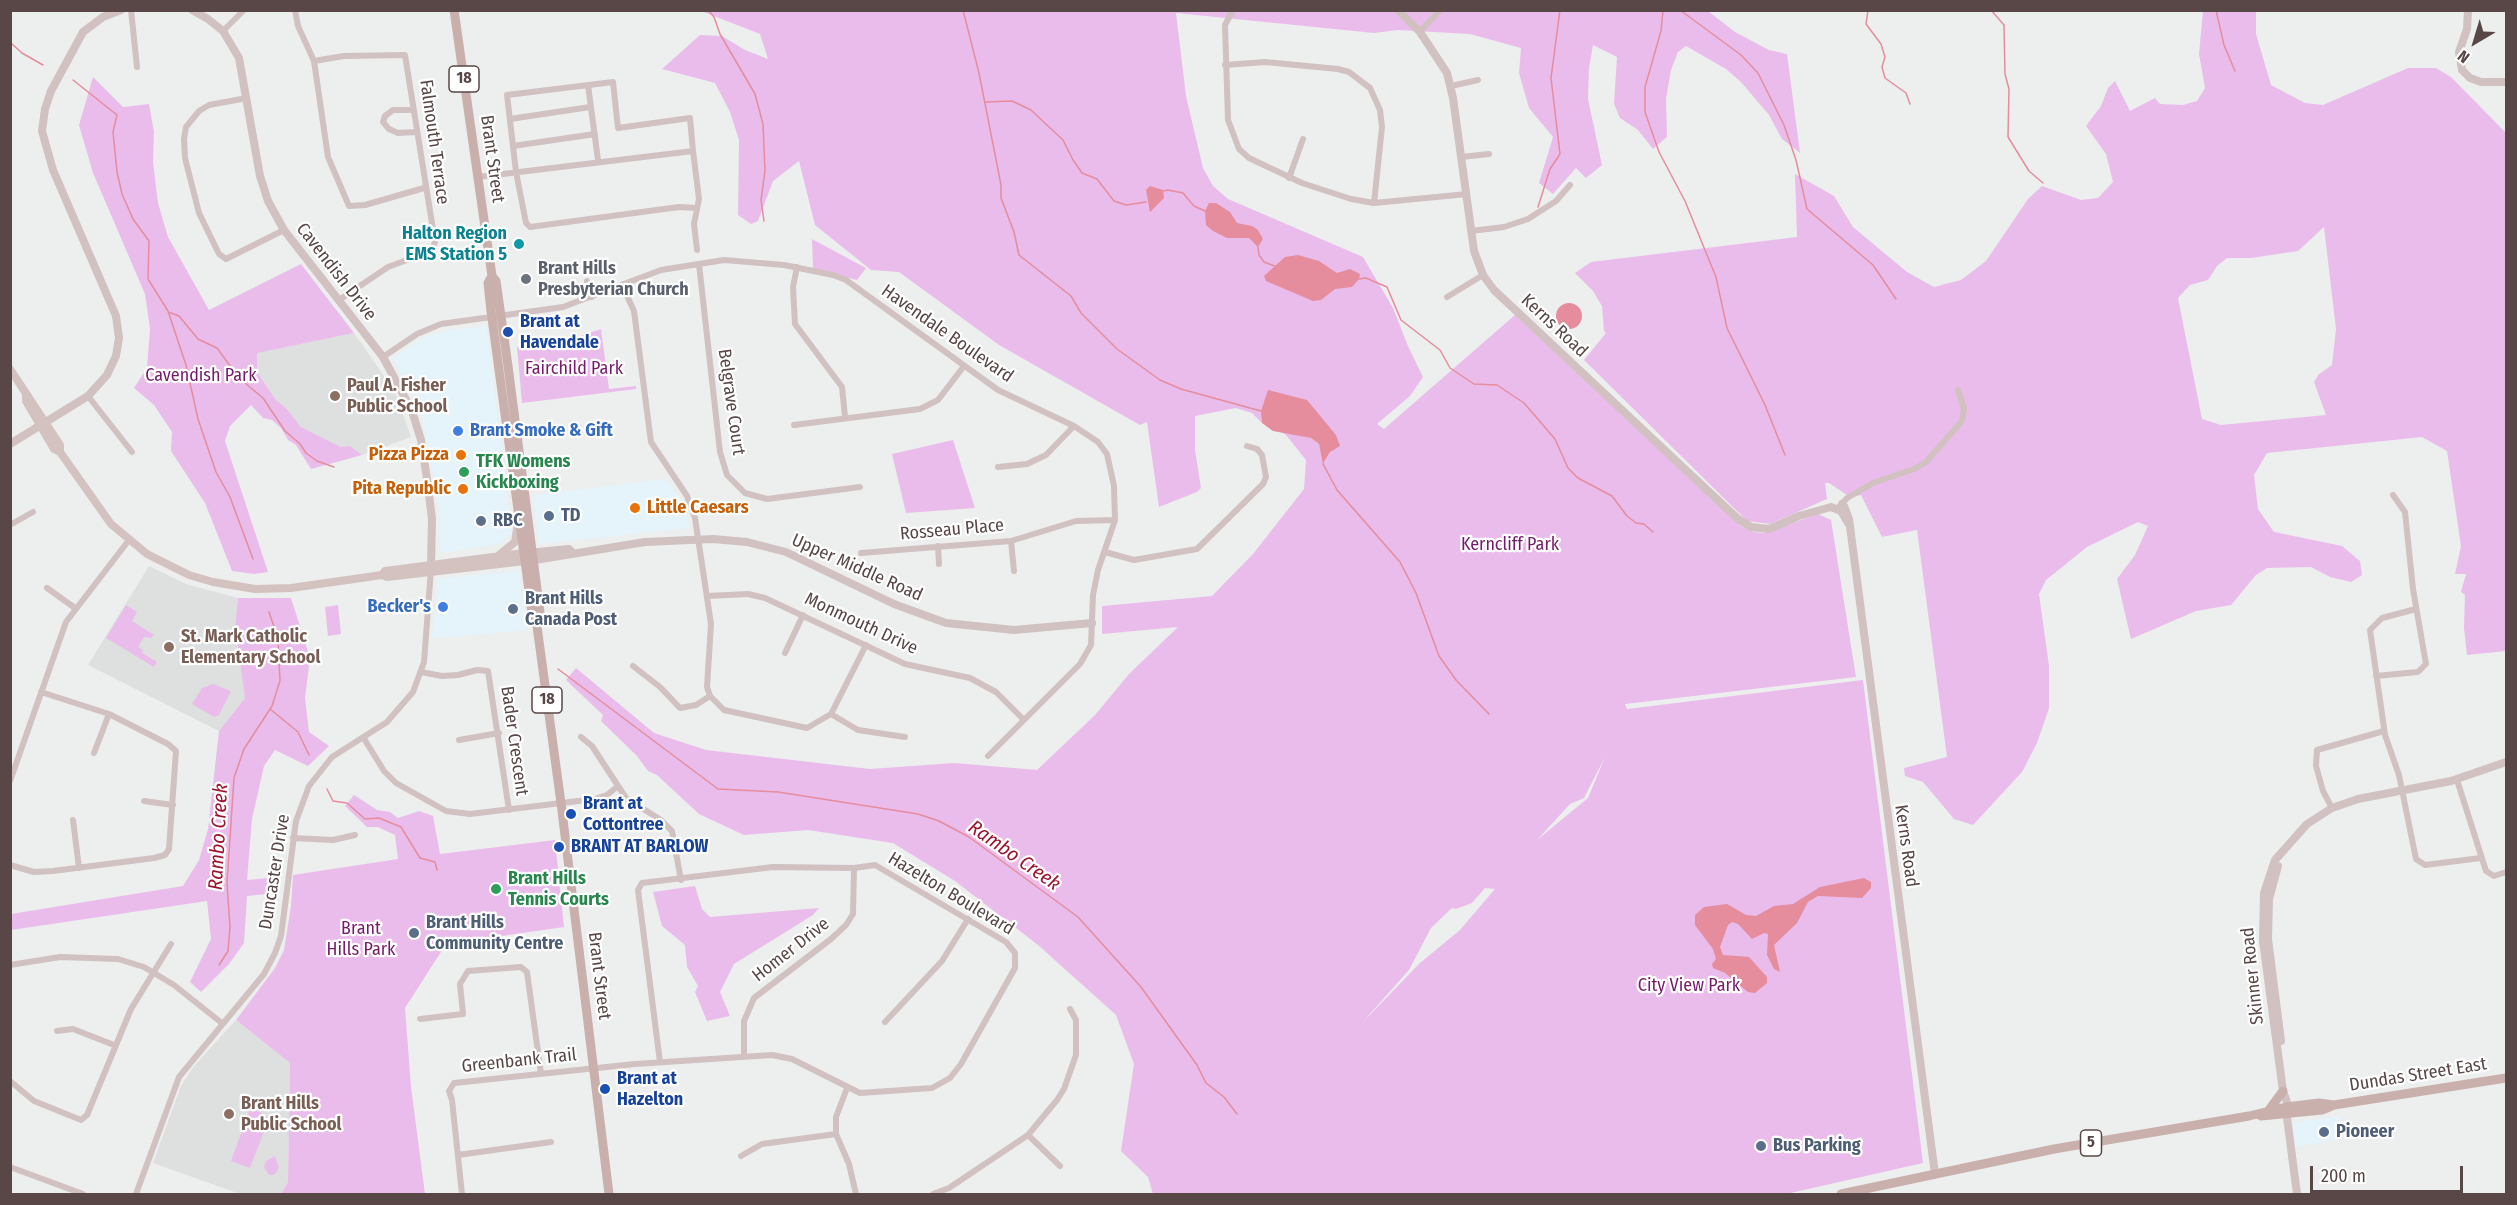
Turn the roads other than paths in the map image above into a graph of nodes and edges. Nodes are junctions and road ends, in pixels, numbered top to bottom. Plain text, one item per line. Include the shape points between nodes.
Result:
1 (121, 10) edge
2 (131, 10) edge
3 (192, 10) edge
4 (244, 10) edge
5 (295, 10) edge
6 (454, 10) edge
7 (1233, 10) edge
8 (1398, 10) edge
9 (1440, 10) edge
10 (2468, 10) edge
11 (223, 31) junction
12 (1420, 32) junction
13 (314, 61) junction
14 (1225, 66) junction
15 (137, 67) dead end
16 (1478, 80) dead end
17 (2506, 82) edge
18 (588, 85) junction
19 (1451, 86) junction
20 (248, 99) junction
21 (590, 107) junction
22 (413, 110) junction
23 (510, 119) junction
24 (415, 132) junction
25 (595, 134) junction
26 (1304, 139) dead end
27 (513, 146) junction
28 (693, 151) junction
29 (1489, 154) dead end
30 (1461, 157) junction
31 (598, 160) junction
32 (516, 172) junction
33 (478, 177) junction
34 (1289, 178) junction
35 (1570, 185) dead end
36 (424, 188) junction
37 (1467, 194) junction
38 (1374, 203) junction
39 (697, 207) junction
40 (284, 230) junction
41 (1471, 231) junction
42 (697, 250) dead end
43 (699, 264) junction
44 (797, 267) junction
45 (1483, 275) junction
46 (587, 281) dead end
47 (622, 285) junction
48 (592, 297) junction
49 (1447, 297) dead end
50 (339, 300) junction
51 (497, 316) junction
52 (383, 357) junction
53 (964, 366) junction
54 (10, 369) edge
55 (1958, 390) dead end
56 (88, 396) junction
57 (845, 417) junction
58 (43, 423) junction
59 (794, 425) dead end
60 (1074, 426) junction
61 (10, 444) edge
62 (1247, 446) dead end
63 (132, 452) dead end
64 (998, 467) dead end
65 (860, 487) dead end
66 (2393, 495) dead end
67 (1840, 507) junction
68 (33, 512) dead end
69 (519, 518) junction
70 (1115, 520) junction
71 (10, 525) edge
72 (699, 538) junction
73 (129, 540) junction
74 (1011, 541) junction
75 (938, 546) junction
76 (1105, 552) junction
77 (861, 553) dead end
78 (495, 556) junction
79 (528, 557) junction
80 (939, 564) dead end
81 (431, 569) junction
82 (1014, 571) dead end
83 (47, 588) dead end
84 (707, 596) junction
85 (75, 608) junction
86 (2416, 609) junction
87 (803, 615) junction
88 (1092, 623) junction
89 (866, 645) junction
90 (785, 653) dead end
91 (633, 666) dead end
92 (422, 672) junction
93 (2376, 676) junction
94 (41, 692) junction
95 (710, 696) junction
96 (109, 714) junction
97 (831, 714) junction
98 (1023, 720) junction
99 (2384, 731) junction
100 (499, 733) junction
101 (363, 737) junction
102 (581, 737) dead end
103 (905, 737) dead end
104 (459, 740) dead end
105 (94, 753) dead end
106 (988, 756) dead end
107 (14, 759) edge
108 (2506, 762) edge
109 (2457, 780) junction
110 (10, 781) edge
111 (618, 786) junction
112 (2402, 791) junction
113 (144, 801) dead end
114 (561, 803) junction
115 (173, 805) junction
116 (2332, 808) junction
117 (509, 810) junction
118 (73, 820) dead end
119 (355, 835) dead end
120 (293, 838) junction
121 (2284, 850) junction
122 (2481, 858) junction
123 (10, 865) edge
124 (79, 868) junction
125 (854, 868) junction
126 (2506, 872) edge
127 (681, 880) junction
128 (968, 919) junction
129 (171, 944) dead end
130 (10, 965) edge
131 (154, 973) junction
132 (1070, 1009) dead end
133 (420, 1019) dead end
134 (885, 1022) dead end
135 (223, 1024) junction
136 (57, 1031) dead end
137 (114, 1045) junction
138 (744, 1055) junction
139 (660, 1062) junction
140 (594, 1069) junction
141 (541, 1074) junction
142 (2506, 1078) edge
143 (10, 1082) edge
144 (846, 1088) junction
145 (2283, 1091) junction
146 (2286, 1108) junction
147 (2269, 1110) junction
148 (2248, 1116) junction
149 (836, 1134) junction
150 (1028, 1135) junction
151 (551, 1142) dead end
152 (458, 1155) junction
153 (741, 1156) dead end
154 (1060, 1166) dead end
155 (10, 1167) edge
156 (1935, 1174) junction
157 (62, 1187) junction
158 (943, 1193) edge
159 (59, 1194) edge
160 (83, 1194) edge
161 (136, 1194) edge
162 (462, 1194) edge
163 (609, 1194) edge
164 (856, 1194) edge
165 (933, 1194) edge
166 (1841, 1194) edge
167 (2297, 1194) edge

1 - 56 street via 103,16 83,32 51,91 42,120 44,147 106,289 118,326 118,347 112,365
2 - 15 street
3 - 11 street, Cavendish Drive
4 - 11 street
5 - 13 street
6 - 33 main road, Brant Street / 18
7 - 14 street via 1225,25
8 - 12 street, Kerns Road
9 - 12 street
10 - 17 street via 2469,22 2458,59 2462,70 2481,82
11 - 20 street, Cavendish Drive via 239,58
12 - 19 street, Kerns Road via 1435,52
13 - 22 street, Falmouth Terrace via 405,54
13 - 36 street via 328,157 349,206
14 - 34 street via 1228,120 1239,149 1260,165
14 - 38 street via 1265,62 1338,69 1349,72 1370,88 1380,110 1382,127
16 - 19 street
18 - 21 street
18 - 23 street via 507,95
18 - 28 street via 613,82 618,128 690,118
19 - 30 street, Kerns Road
20 - 40 street, Cavendish Drive via 260,176
20 - 40 street via 209,105 186,127 185,158 198,213 219,254 226,259
21 - 23 street
21 - 25 street
22 - 24 street, Falmouth Terrace
22 - 24 street via 393,110 383,122 398,133
23 - 27 street
24 - 36 street, Falmouth Terrace
25 - 27 street
25 - 31 street
26 - 34 street
27 - 32 street
28 - 31 street
28 - 39 street
29 - 30 street
30 - 37 street, Kerns Road
31 - 32 street
32 - 33 street
32 - 39 street via 530,227
33 - 51 main road, Brant Street / 18 via 492,276 488,284
34 - 38 street
35 - 41 street via 1556,201 1528,219
36 - 50 street, Falmouth Terrace via 435,242 429,256 388,267
37 - 38 street
37 - 41 street, Kerns Road
39 - 42 street
40 - 50 street, Cavendish Drive
41 - 45 street, Kerns Road
43 - 44 street, Havendale Boulevard via 724,260
43 - 47 street, Havendale Boulevard via 661,270
43 - 65 street, Belgrave Court via 720,452 732,480 745,493 767,499
44 - 53 street, Havendale Boulevard via 846,280
44 - 57 street via 793,295 795,324 842,387
45 - 49 street
45 - 67 street, Kerns Road via 1520,316 1738,519 1751,527 1769,529 1815,511
46 - 48 street
47 - 48 street, Havendale Boulevard
47 - 72 street via 634,312 651,442 687,496
48 - 51 street, Havendale Boulevard via 563,307
50 - 52 street, Cavendish Drive
51 - 52 street, Havendale Boulevard via 429,328
51 - 69 main road, Brant Street / 18
51 - 79 main road, Brant Street / 18
52 - 81 street, Cavendish Drive via 402,390 421,440 432,519
53 - 57 street via 938,400 920,409
53 - 60 street, Havendale Boulevard via 998,390
54 - 58 main road, Upper Middle Road via 26,394 26,401
55 - 67 street via 1964,408 1962,421 1926,462 1914,470 1873,483 1846,498
56 - 58 street
56 - 63 street
57 - 59 street
58 - 61 street
58 - 73 main road, Upper Middle Road via 54,449 97,506
60 - 64 street via 1046,455 1027,464
60 - 70 street, Havendale Boulevard via 1098,442 1107,454
62 - 76 street via 1262,455 1266,477 1263,484 1197,549 1134,560
66 - 86 street via 2405,512
67 - 156 street, Kerns Road via 1848,523
68 - 71 street
69 - 78 main road via 515,542
69 - 79 main road, Brant Street / 18
70 - 74 street, Rosseau Place via 1076,521
70 - 76 street, Havendale Boulevard
72 - 79 street, Upper Middle Road
72 - 84 street
72 - 88 street, Upper Middle Road via 747,542 786,552 894,604 946,623 1014,630
73 - 81 main road, Upper Middle Road via 168,566 213,582 255,589 291,588
73 - 85 street
74 - 75 street, Rosseau Place
74 - 82 street
75 - 77 street, Rosseau Place
75 - 80 street
76 - 88 street, Havendale Boulevard via 1093,595
78 - 79 main road, Upper Middle Road
78 - 81 main road, Upper Middle Road
79 - 81 main road, Upper Middle Road
79 - 114 main road, Brant Street / 18 via 540,612 536,619
81 - 92 street, Duncaster Drive
83 - 85 street
84 - 87 street, Monmouth Drive via 748,594
84 - 95 street via 712,633 707,687
85 - 94 street via 66,622
86 - 93 street via 2393,613 2371,626
86 - 93 street via 2426,659 2424,668
87 - 89 street, Monmouth Drive
87 - 90 street
88 - 98 street, Havendale Boulevard via 1087,655
89 - 97 street
89 - 98 street, Monmouth Drive via 905,664 984,683
91 - 95 street via 680,708 696,705
92 - 100 street, Bader Crescent via 442,676 488,671
92 - 101 street, Duncaster Drive via 399,712
93 - 99 street
94 - 96 street
94 - 107 street
95 - 97 street via 724,710 807,729
96 - 105 street
96 - 115 street via 176,751
97 - 103 street via 858,730
98 - 106 street, Havendale Boulevard
99 - 112 street
99 - 116 street via 2317,750 2316,766
100 - 104 street
100 - 117 street, Bader Crescent
101 - 117 street via 396,783 446,811 470,814
101 - 120 street, Duncaster Drive via 332,757 315,777 302,800
102 - 111 street via 592,746
107 - 110 street
108 - 109 street, Skinner Road
109 - 112 street, Skinner Road
109 - 122 street
111 - 114 street via 601,797
111 - 127 street via 626,798 672,831
112 - 116 street, Skinner Road
112 - 122 street via 2418,862 2426,865
113 - 115 street
114 - 117 street
114 - 140 main road, Brant Street / 18
115 - 124 street via 169,849 165,855
116 - 121 street, Skinner Road via 2307,824
118 - 124 street
119 - 120 street via 333,840
120 - 135 street, Duncaster Drive via 281,936 275,953 264,975
121 - 145 street, Skinner Road via 2275,860 2262,911 2262,941
121 - 146 street, Skinner Road via 2269,899 2268,939
122 - 126 street via 2491,876
123 - 124 street via 34,872
125 - 127 street, Hazelton Boulevard via 773,867
125 - 128 street, Hazelton Boulevard via 882,868
125 - 138 street, Homer Drive via 853,914 846,926 754,998 744,1021
127 - 139 street, Hazelton Boulevard via 642,883 638,890
128 - 134 street via 942,961
128 - 144 street, Hazelton Boulevard via 1006,942 1017,958 956,1071 932,1088 874,1093
129 - 131 street
130 - 131 street via 60,957 99,957 118,959
131 - 135 street
131 - 137 street
132 - 150 street via 1077,1029 1072,1070 1057,1100
133 - 141 street via 463,1014 459,984 468,971 521,967 527,972
135 - 161 street, Duncaster Drive via 179,1077
136 - 137 street via 73,1029
137 - 143 street via 91,1106 81,1120 26,1097
138 - 139 street, Hazelton Boulevard
138 - 144 street, Hazelton Boulevard via 792,1059
139 - 140 street, Hazelton Boulevard
140 - 141 street, Greenbank Trail
140 - 163 main road, Brant Street / 18
141 - 152 street, Greenbank Trail via 454,1083 449,1091
142 - 146 main road, Dundas Street East / 5 via 2334,1105
144 - 149 street via 836,1117
145 - 146 street, Skinner Road
145 - 147 main road
146 - 147 main road, Dundas Street East / 5
146 - 148 main road, Dundas Street East
146 - 167 street
147 - 148 main road, Dundas Street East / 5
148 - 156 main road, Dundas Street East / 5
149 - 153 street via 762,1144
149 - 164 street
150 - 154 street
150 - 158 street
151 - 152 street
152 - 162 street, Greenbank Trail
155 - 157 street
156 - 166 main road, 5
157 - 159 street
157 - 160 street
158 - 165 street

